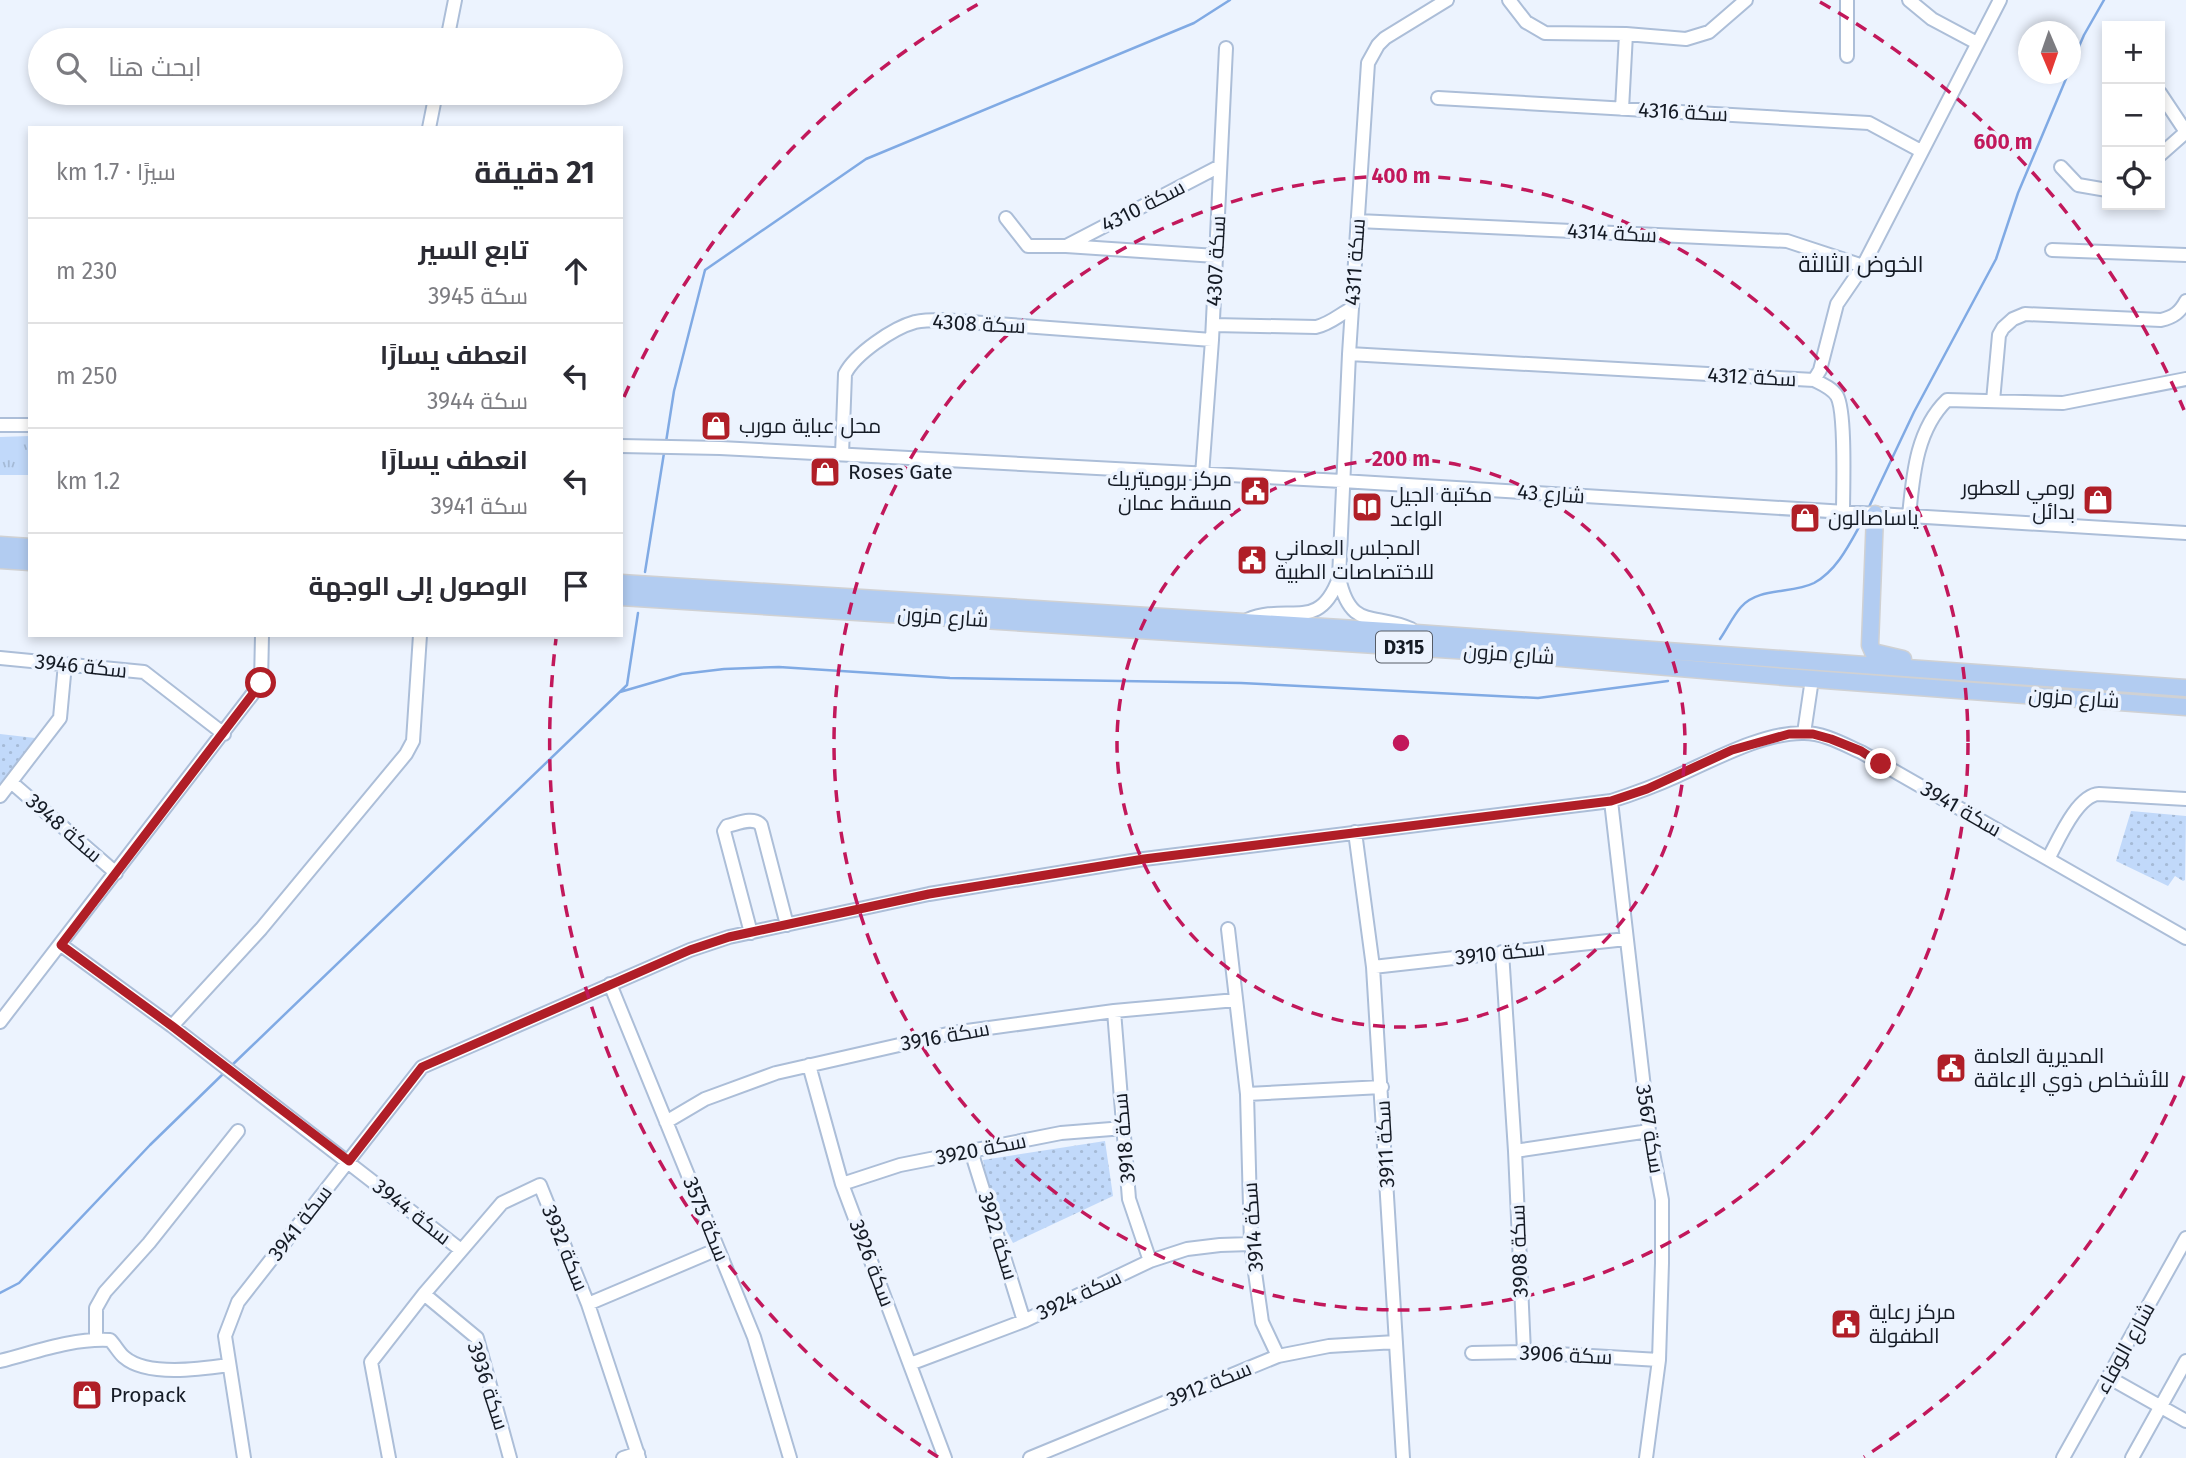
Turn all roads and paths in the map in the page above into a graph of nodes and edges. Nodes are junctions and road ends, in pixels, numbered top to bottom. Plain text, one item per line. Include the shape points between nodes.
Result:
1 (455, 0) edge
2 (1447, 0) edge
3 (1509, 0) edge
4 (1746, 0) edge
5 (1847, 0) edge
6 (1909, 0) edge
7 (2000, 0) edge
8 (449, 28) edge
9 (1626, 34) junction
10 (1977, 43) junction
11 (1226, 48) dead end
12 (1847, 56) dead end
13 (1438, 98) dead end
14 (2165, 100) edge
15 (434, 105) edge
16 (1622, 109) junction
17 (429, 126) edge
18 (2186, 132) edge
19 (1921, 151) junction
20 (2165, 151) edge
21 (1220, 166) junction
22 (2061, 167) dead end
23 (2102, 189) edge
24 (1006, 218) dead end
25 (1358, 221) junction
26 (1066, 246) junction
27 (2052, 250) dead end
28 (2186, 255) edge
29 (1216, 256) junction
30 (1863, 265) junction
31 (2186, 301) edge
32 (1352, 308) junction
33 (1213, 325) junction
34 (1212, 340) junction
35 (1349, 354) junction
36 (2186, 379) edge
37 (1814, 380) junction
38 (1993, 401) junction
39 (0, 425) edge
40 (28, 425) edge
41 (623, 446) edge
42 (842, 454) junction
43 (1202, 475) junction
44 (1342, 481) junction
45 (1843, 512) junction
46 (1875, 514) junction
47 (1909, 516) junction
48 (2186, 533) edge
49 (0, 545) edge
50 (28, 547) edge
51 (0, 560) edge
52 (28, 562) edge
53 (1339, 578) junction
54 (623, 583) edge
55 (623, 597) edge
56 (1243, 621) junction
57 (1418, 633) junction
58 (262, 637) edge
59 (420, 637) edge
60 (0, 658) edge
61 (65, 664) junction
62 (2037, 677) junction
63 (1812, 679) junction
64 (2186, 688) edge
65 (2186, 706) edge
66 (1804, 733) junction
67 (224, 734) junction
68 (11, 782) junction
69 (0, 796) edge
70 (2186, 799) edge
71 (1611, 801) junction
72 (1355, 832) junction
73 (2048, 859) junction
74 (116, 873) junction
75 (788, 925) junction
76 (1228, 929) dead end
77 (751, 933) junction
78 (2184, 934) edge
79 (1626, 939) junction
80 (61, 945) junction
81 (1502, 952) junction
82 (1373, 967) junction
83 (610, 984) junction
84 (1236, 1000) junction
85 (1114, 1011) junction
86 (0, 1022) edge
87 (172, 1026) junction
88 (809, 1065) junction
89 (1382, 1087) junction
90 (1247, 1094) junction
91 (666, 1122) junction
92 (1124, 1128) junction
93 (237, 1131) dead end
94 (1649, 1131) junction
95 (971, 1151) junction
96 (1515, 1151) junction
97 (349, 1161) junction
98 (842, 1184) junction
99 (2186, 1238) edge
100 (1251, 1244) junction
101 (718, 1249) junction
102 (461, 1250) junction
103 (1150, 1261) junction
104 (424, 1294) junction
105 (588, 1304) junction
106 (1024, 1321) junction
107 (96, 1340) junction
108 (1396, 1342) junction
109 (1524, 1352) junction
110 (1472, 1353) dead end
111 (1278, 1356) junction
112 (1659, 1360) junction
113 (0, 1361) edge
114 (2186, 1361) edge
115 (910, 1364) junction
116 (228, 1365) junction
117 (2108, 1377) junction
118 (2160, 1406) junction
119 (2186, 1421) edge
120 (638, 1455) edge
121 (244, 1458) edge
122 (389, 1458) edge
123 (510, 1458) edge
124 (623, 1458) edge
125 (790, 1458) edge
126 (945, 1458) edge
127 (1030, 1458) edge
128 (1403, 1458) edge
129 (1646, 1458) edge
130 (2063, 1458) edge
131 (2132, 1458) edge

1 - 8 street
2 - 25 street, سكة 4311 via 1385,38 1368,63
3 - 9 street via 1526,22 1545,33
4 - 9 street via 1698,36
5 - 12 street
6 - 10 street via 1932,19
7 - 10 street, سكة 4312
9 - 16 street
10 - 19 street, سكة 4312
11 - 21 street, سكة 4307
13 - 16 street, سكة 4316
14 - 18 street
15 - 17 street
16 - 19 street, سكة 4316 via 1869,124
18 - 20 street
19 - 30 street, سكة 4312
21 - 26 street, سكة 4310
21 - 29 street, سكة 4307
22 - 23 street via 2078,185
24 - 26 street, سكة 4310 via 1028,246
25 - 30 street, سكة 4314 via 1787,242
25 - 32 street, سكة 4311
26 - 29 street, سكة 4310
27 - 28 street
29 - 33 street, سكة 4307
30 - 37 street, سكة 4312 via 1837,304 1821,370
31 - 38 street via 2173,317 2161,320 2043,314 2016,317 1999,335
32 - 33 street via 1316,327
32 - 35 street, سكة 4311
33 - 34 street, سكة 4307
34 - 42 street, سكة 4308 via 942,320 913,323 850,363 845,374
34 - 43 street, سكة 4307
35 - 37 street, سكة 4312
35 - 44 street, سكة 4311
36 - 38 street via 2063,403
37 - 45 street via 1828,387 1838,400
38 - 47 street via 1954,399 1943,404 1919,449
39 - 40 street
41 - 42 street, شارع 43
42 - 43 street, شارع 43
43 - 44 street, شارع 43
44 - 45 street, شارع 43
44 - 53 street, سكة 4311
45 - 46 street, شارع 43
46 - 47 street, شارع 43
46 - 62 main road via 1873,652
47 - 48 street, شارع 43
49 - 50 main road
51 - 52 main road
53 - 56 street via 1330,598 1316,610 1272,613
53 - 57 street via 1357,613
54 - 56 main road, شارع مزون / D315
55 - 63 main road, شارع مزون / D315 via 1501,653
56 - 57 main road, شارع مزون / D315
57 - 62 main road, شارع مزون / D315
58 - 67 street via 261,683
59 - 87 street via 413,741 406,754 261,929
60 - 61 street, سكة 3946
61 - 67 street, سكة 3946 via 144,672
61 - 68 street, سكة 3948 via 60,718
62 - 64 main road, شارع مزون / D315
63 - 65 main road, شارع مزون / D315
63 - 66 street
66 - 71 street, سكة 3941 via 1732,750
66 - 73 street, سكة 3941 via 1861,751
67 - 74 street
68 - 69 street, سكة 3948
68 - 74 street, سكة 3948
70 - 73 street via 2090,796 2079,804
71 - 72 street, سكة 3941
71 - 79 street, سكة 3567
72 - 75 street, سكة 3941 via 1131,861 929,894
72 - 82 street, سكة 3911
73 - 78 street, سكة 3941
74 - 80 street
75 - 77 street, سكة 3941
75 - 77 street via 761,825 752,820 727,826 724,831
76 - 84 street, سكة 3914
77 - 83 street, سكة 3941 via 690,950
79 - 81 street, سكة 3910
79 - 94 street, سكة 3567
80 - 86 street
80 - 87 street, سكة 3944
81 - 82 street, سكة 3910
81 - 96 street, سكة 3908
82 - 89 street, سكة 3911
83 - 91 street, سكة 3575
83 - 97 street, سكة 3941 via 422,1067
84 - 85 street, سكة 3916
84 - 90 street, سكة 3914
85 - 88 street, سكة 3916 via 952,1033
85 - 92 street, سكة 3918
87 - 97 street, سكة 3944
88 - 91 street, سكة 3916 via 705,1098
88 - 98 street, سكة 3926
89 - 90 street
89 - 108 street, سكة 3911
90 - 100 street, سكة 3914
91 - 101 street, سكة 3575
92 - 95 street, سكة 3920 via 1061,1133
92 - 103 street, سكة 3918 via 1129,1199
93 - 107 street via 105,1292 96,1308
94 - 96 street
94 - 112 street, سكة 3567 via 1662,1200
95 - 98 street, سكة 3920 via 900,1165
95 - 106 street, سكة 3922
96 - 109 street, سكة 3908
97 - 102 street, سكة 3944
97 - 116 street, سكة 3941 via 238,1302 225,1336
98 - 115 street, سكة 3926
99 - 117 street, شارع الوفاء
100 - 103 street, سكة 3924 via 1188,1249
100 - 111 street, سكة 3914 via 1262,1322
101 - 105 street, سكة 3932
101 - 125 street, سكة 3575 via 754,1336
102 - 104 street, سكة 3932
102 - 105 street, سكة 3932 via 502,1203 540,1185
103 - 106 street, سكة 3924
104 - 122 street, سكة 3932 via 371,1362
104 - 123 street, سكة 3936 via 477,1338
105 - 120 street, سكة 3932
106 - 115 street, سكة 3924
107 - 113 street via 76,1340
107 - 116 street via 110,1340 124,1358 148,1367 187,1371
108 - 111 street, سكة 3912 via 1329,1346
108 - 128 street, سكة 3911
109 - 110 street, سكة 3906
109 - 112 street, سكة 3906
111 - 127 street, سكة 3912
112 - 129 street, سكة 3567
114 - 118 street
115 - 126 street, سكة 3926
116 - 121 street, سكة 3941
117 - 118 street
117 - 130 street, شارع الوفاء
118 - 119 street
118 - 131 street
120 - 124 street

